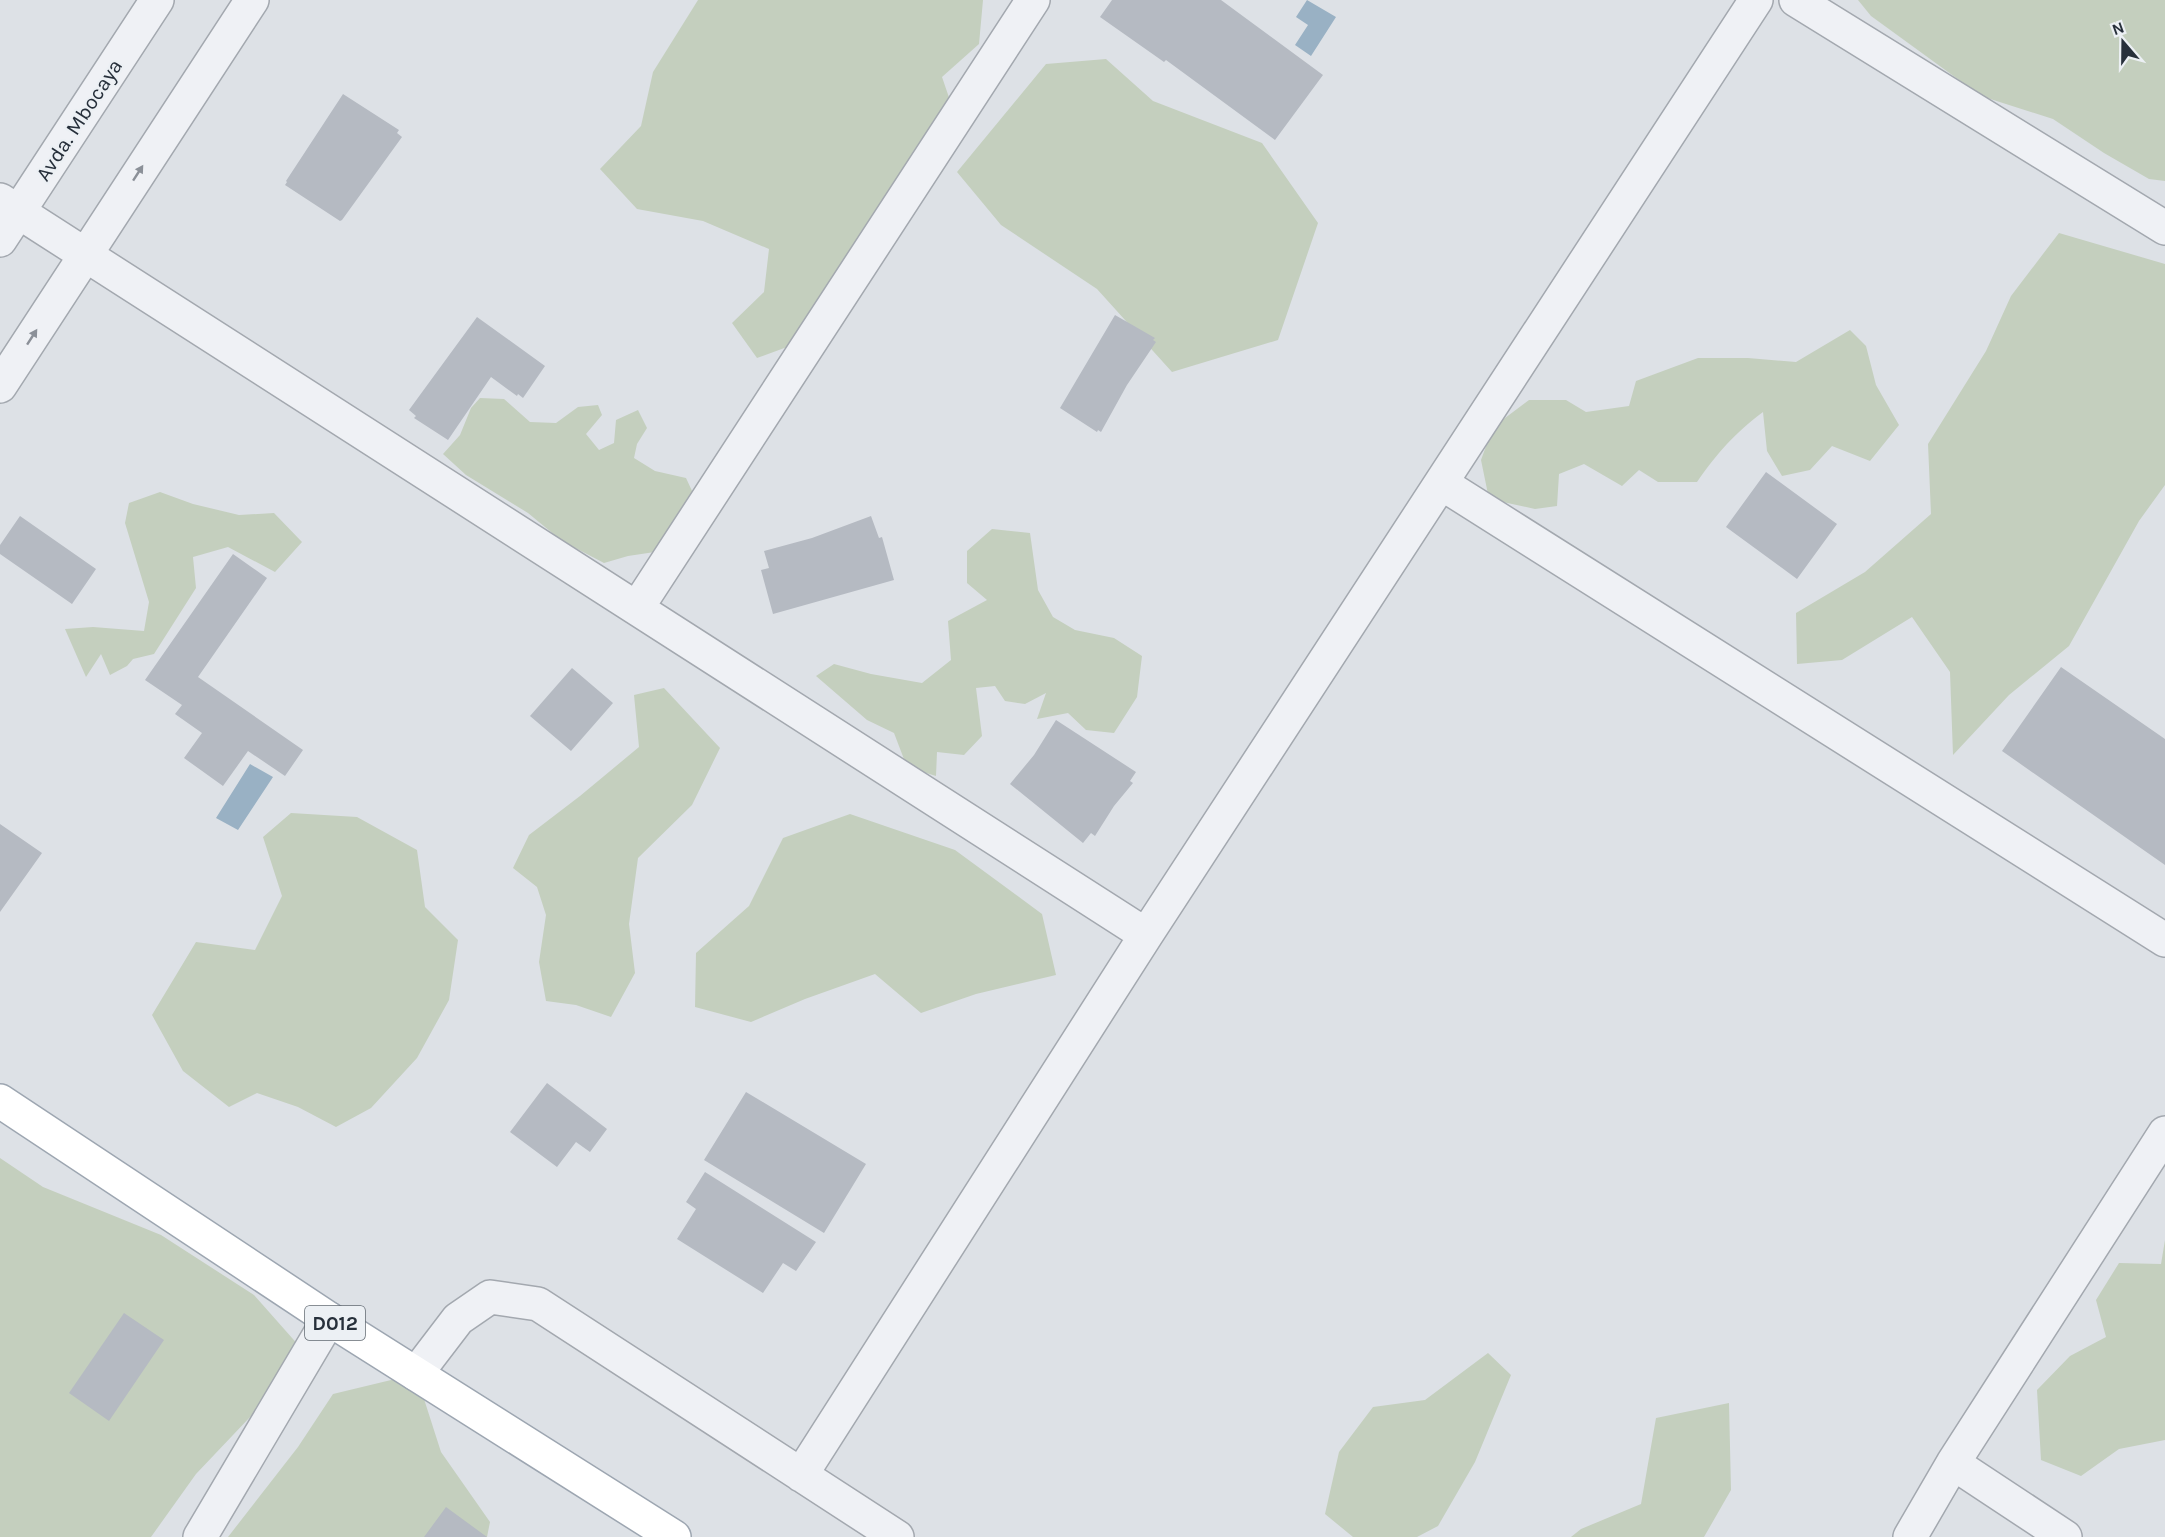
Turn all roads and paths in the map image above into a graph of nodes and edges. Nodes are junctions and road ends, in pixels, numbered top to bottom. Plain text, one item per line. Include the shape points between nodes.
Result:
1 (158, 0) edge
2 (252, 0) edge
3 (1033, 0) edge
4 (1756, 0) edge
5 (1796, 0) edge
6 (9, 206) edge
7 (2165, 228) edge
8 (0, 240) edge
9 (85, 254) junction
10 (0, 386) edge
11 (1441, 483) junction
12 (637, 608) junction
13 (1146, 935) junction
14 (2165, 939) edge
15 (0, 1101) edge
16 (2165, 1134) edge
17 (329, 1319) junction
18 (416, 1374) junction
19 (1953, 1463) junction
20 (801, 1475) junction
21 (200, 1537) edge
22 (674, 1537) edge
23 (897, 1537) edge
24 (1910, 1537) edge
25 (2065, 1537) edge

1 - 6 street, Avda. Mbocaya
9 -> 2 street
3 - 12 street
4 - 11 street
5 - 7 street
6 - 8 street, Avda. Mbocaya
6 - 9 street
10 -> 9 street
9 - 12 street
11 - 13 street
11 - 14 street
12 - 13 street
13 - 20 street
15 - 17 main road, D012
16 - 19 street
17 - 18 main road, D012
17 - 21 street
18 - 20 street via 458,1318 490,1297 538,1304
18 - 22 main road, D012
19 - 24 street
19 - 25 street
20 - 23 street

